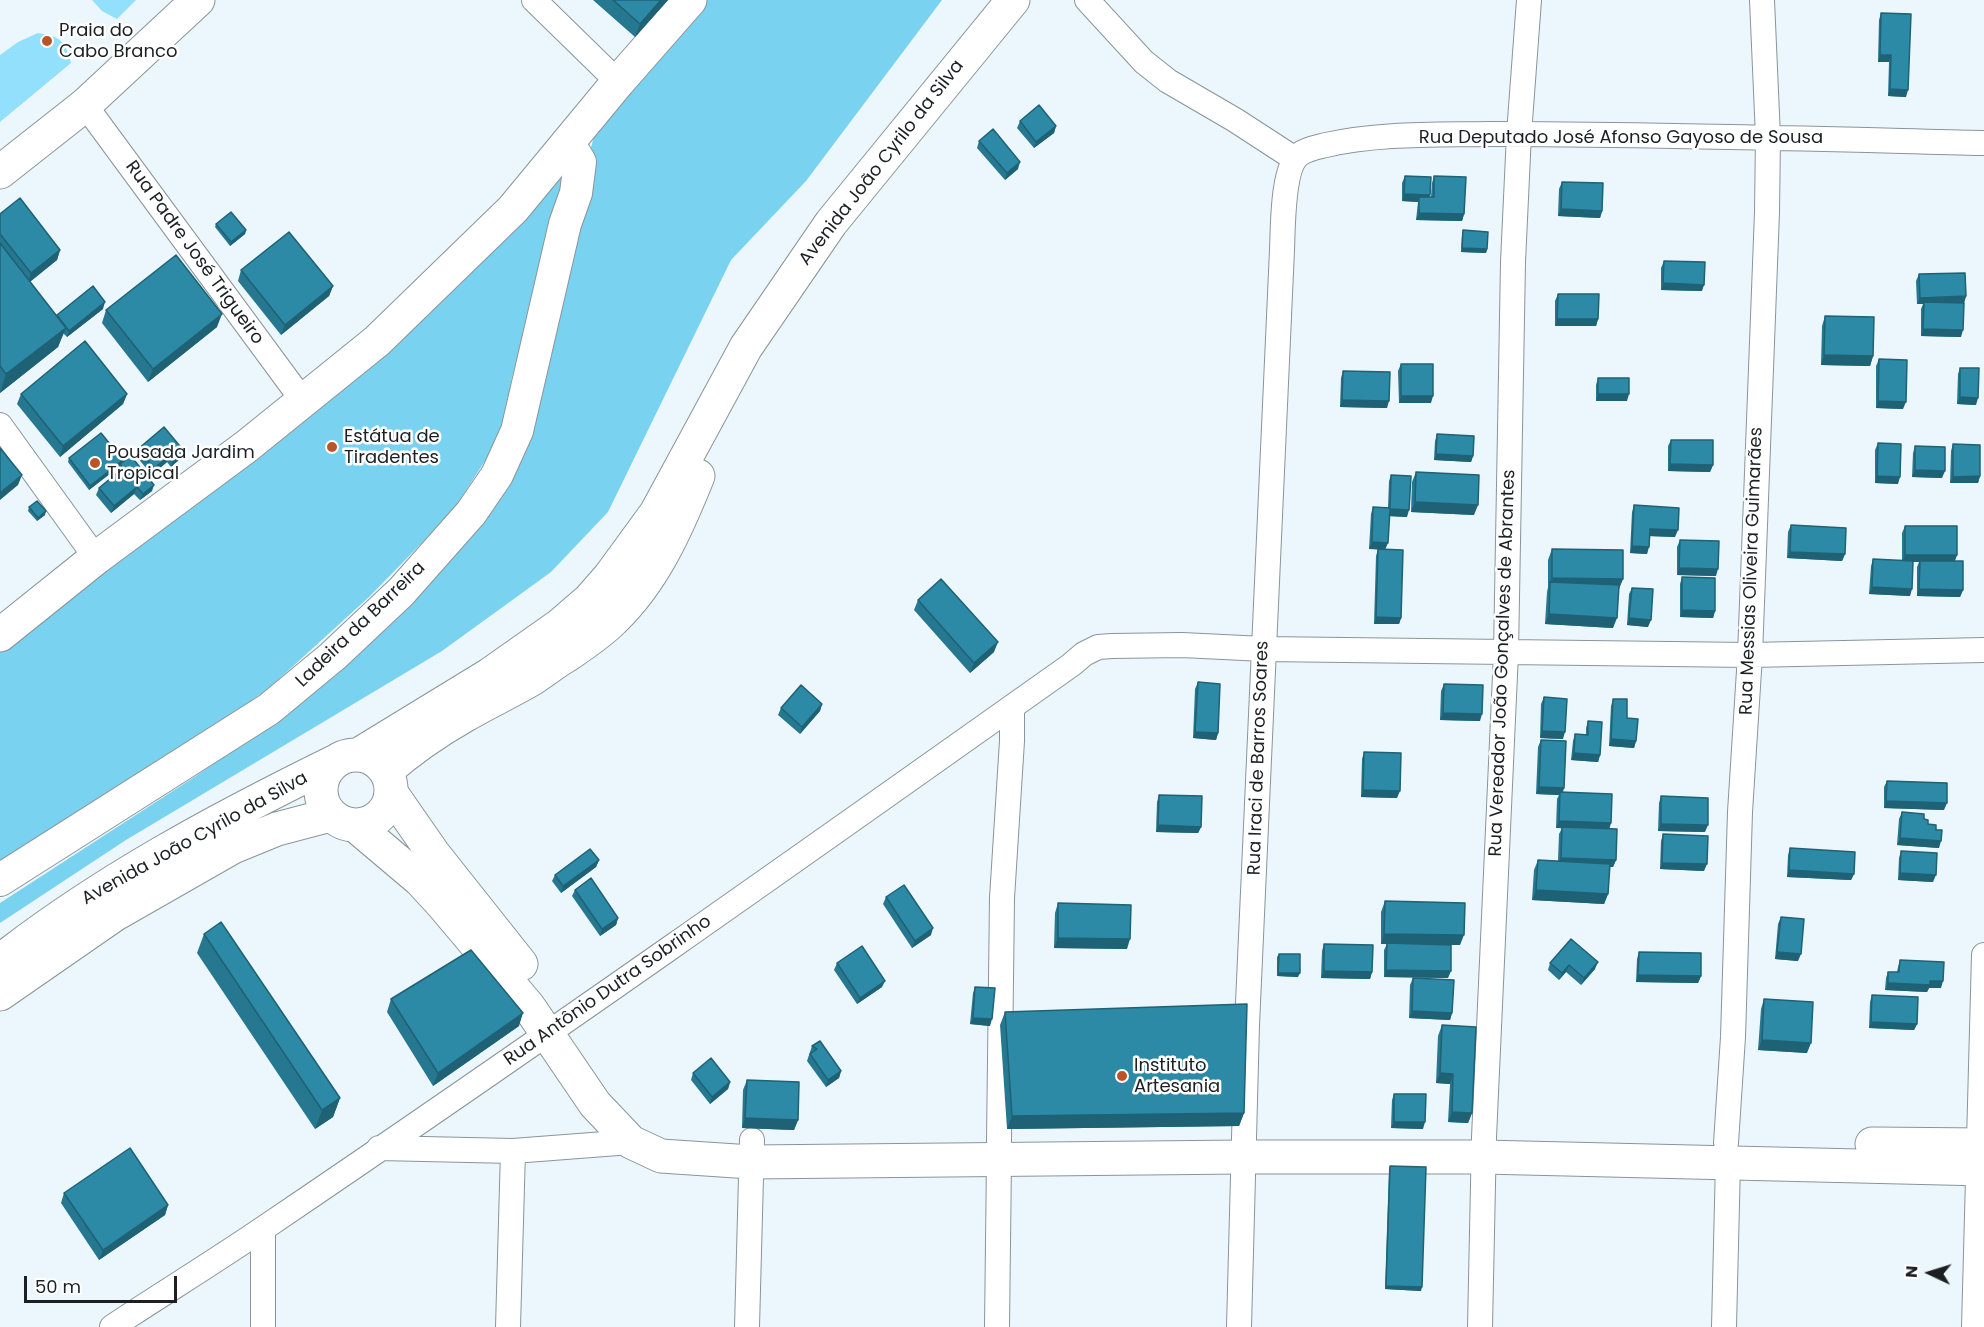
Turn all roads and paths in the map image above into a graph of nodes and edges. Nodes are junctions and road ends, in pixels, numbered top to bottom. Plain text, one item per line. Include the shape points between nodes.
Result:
1 (198, 0) edge
2 (534, 0) edge
3 (690, 0) edge
4 (1013, 0) edge
5 (1087, 0) edge
6 (1528, 0) edge
7 (1762, 0) edge
8 (618, 82) junction
9 (85, 105) junction
10 (1519, 134) junction
11 (1768, 137) junction
12 (568, 142) junction
13 (1984, 143) edge
14 (1295, 159) junction
15 (0, 172) edge
16 (758, 330) junction
17 (303, 401) junction
18 (0, 425) edge
19 (96, 558) junction
20 (0, 635) edge
21 (1264, 650) junction
22 (1984, 650) edge
23 (1506, 653) junction
24 (1750, 655) junction
25 (1012, 707) junction
26 (346, 758) junction
27 (389, 783) junction
28 (343, 820) junction
29 (0, 880) edge
30 (1984, 955) edge
31 (0, 961) edge
32 (0, 994) edge
33 (557, 1027) junction
34 (631, 1142) junction
35 (1244, 1147) junction
36 (1483, 1147) junction
37 (379, 1149) junction
38 (999, 1150) junction
39 (513, 1151) junction
40 (751, 1151) junction
41 (1727, 1152) junction
42 (1982, 1157) edge
43 (263, 1228) junction
44 (112, 1327) edge
45 (263, 1327) edge
46 (508, 1327) edge
47 (747, 1327) edge
48 (997, 1327) edge
49 (1239, 1327) edge
50 (1480, 1327) edge
51 (1724, 1327) edge
52 (1974, 1327) edge

1 - 9 main road
2 - 8 street
3 - 8 main road
4 - 16 main road, Avenida João Cyrilo da Silva via 831,223
5 - 14 street via 1143,62
6 - 10 street, Rua Vereador João Gonçalves de Abrantes
7 - 11 street, Rua Messias Oliveira Guimarães
8 - 12 main road
9 - 15 main road
9 - 17 street, Rua Padre José Trigueiro
10 - 11 street, Rua Deputado José Afonso Gayoso de Sousa
10 - 14 street, Rua Deputado José Afonso Gayoso de Sousa via 1384,137 1309,149
10 - 23 street, Rua Vereador João Gonçalves de Abrantes
11 - 13 street, Rua Deputado José Afonso Gayoso de Sousa
11 - 24 street, Rua Messias Oliveira Guimarães
12 - 17 main road via 513,209 377,341
12 - 29 street, Ladeira da Barreira via 580,162 576,193 564,224 517,431 497,475 471,513 401,592 269,709
14 - 21 street, Rua Iraci de Barros Soares via 1286,190
16 - 26 main road, Avenida João Cyrilo da Silva via 656,513 589,600 489,675
16 - 27 main road, Avenida João Cyrilo da Silva via 668,542 628,604 588,641 532,679 408,752
17 - 19 main road
18 - 19 street
19 - 20 main road
21 - 23 street
21 - 25 street, Rua Antônio Dutra Sobrinho via 1182,645 1098,647
21 - 35 street, Rua Iraci de Barros Soares
22 - 24 street
23 - 24 street
23 - 36 street, Rua Vereador João Gonçalves de Abrantes
24 - 41 street, Rua Messias Oliveira Guimarães
25 - 33 street, Rua Antônio Dutra Sobrinho
25 - 38 street via 1002,898
26 - 27 main road via 374,759
26 - 28 main road, Avenida João Cyrilo da Silva via 326,771 321,790 321,797
26 - 31 main road, Avenida João Cyrilo da Silva via 280,789 128,873
27 - 28 main road, Avenida João Cyrilo da Silva via 382,815 372,822
27 - 33 main road via 433,853
28 - 32 main road, Avenida João Cyrilo da Silva via 277,829 233,847 114,915
28 - 33 main road via 428,888 496,968
30 - 42 street
33 - 34 main road via 595,1104
33 - 37 street, Rua Antônio Dutra Sobrinho
33 - 40 main road via 634,1120 665,1136
34 - 39 street
34 - 40 main road via 661,1156
35 - 36 main road
35 - 38 main road
35 - 49 street, Rua Iraci de Barros Soares
36 - 41 main road
36 - 50 street, Rua Vereador João Gonçalves de Abrantes
37 - 39 street
37 - 43 street, Rua Antônio Dutra Sobrinho
38 - 40 main road
38 - 48 street
39 - 46 street
40 - 47 street
41 - 42 main road
41 - 51 street, Rua Messias Oliveira Guimarães
42 - 52 street
43 - 44 street, Rua Antônio Dutra Sobrinho
43 - 45 street

